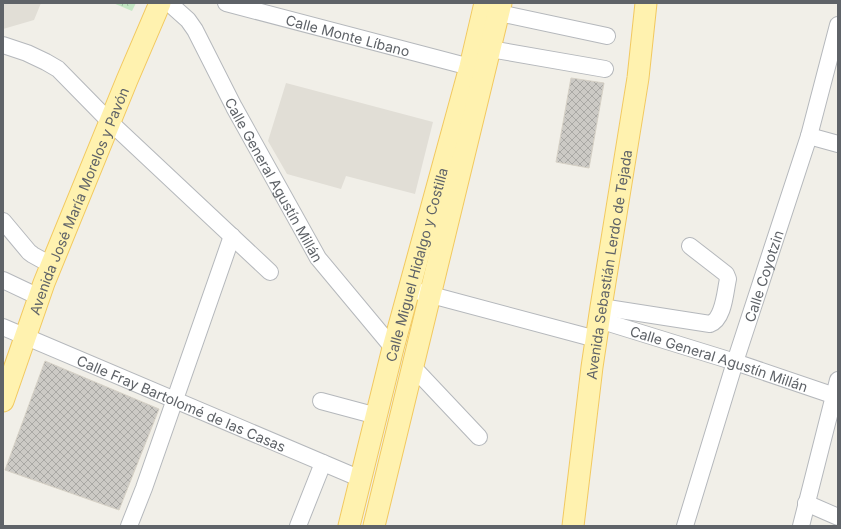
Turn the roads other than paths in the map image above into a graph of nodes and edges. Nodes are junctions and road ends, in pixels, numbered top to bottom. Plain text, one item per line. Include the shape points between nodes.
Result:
1 (160, 3) edge
2 (169, 3) edge
3 (226, 3) edge
4 (646, 3) edge
5 (495, 6) edge
6 (838, 25) edge
7 (607, 36) dead end
8 (3, 44) edge
9 (490, 49) junction
10 (470, 67) junction
11 (605, 69) dead end
12 (110, 122) junction
13 (809, 136) junction
14 (838, 144) edge
15 (3, 222) edge
16 (232, 236) junction
17 (690, 246) dead end
18 (51, 265) junction
19 (270, 272) dead end
20 (3, 280) edge
21 (409, 289) junction
22 (430, 294) junction
23 (39, 297) junction
24 (599, 322) junction
25 (3, 327) edge
26 (25, 336) junction
27 (393, 348) junction
28 (735, 362) junction
29 (412, 366) junction
30 (837, 391) edge
31 (174, 400) junction
32 (3, 401) edge
33 (321, 401) dead end
34 (377, 416) junction
35 (479, 437) dead end
36 (323, 463) junction
37 (361, 479) junction
38 (806, 503) junction
39 (838, 517) edge
40 (129, 526) edge
41 (298, 526) edge
42 (349, 526) edge
43 (374, 526) edge
44 (573, 526) edge
45 (685, 526) edge
46 (801, 526) edge

1 - 12 main road, Avenida José María Morelos y Pavón
2 - 27 street, Calle General Agustín Millán via 195,30 234,107 318,258
3 - 10 street, Calle Monte Líbano
4 - 24 main road, Avenida Sebastián Lerdo de Tejada via 638,78
5 - 7 street
5 - 9 main road, Calle Miguel Hidalgo y Costilla
5 - 10 main road, Calle Miguel Hidalgo y Costilla
6 - 13 street, Calle Coyotzin
8 - 12 street via 58,69
9 - 11 street
9 - 22 main road, Calle Miguel Hidalgo y Costilla
10 - 21 main road, Calle Miguel Hidalgo y Costilla
12 - 16 street
12 - 18 main road, Avenida José María Morelos y Pavón
13 - 14 street
13 - 28 street, Calle Coyotzin
15 - 18 street via 28,252
16 - 19 street
16 - 31 street
17 - 24 street via 726,274 728,279 722,310 714,322
18 - 23 main road, Avenida José María Morelos y Pavón
20 - 23 street
21 - 22 street, Calle General Agustín Millán
21 - 27 main road, Calle Miguel Hidalgo y Costilla
22 - 24 street, Calle General Agustín Millán
22 - 29 main road, Calle Miguel Hidalgo y Costilla
23 - 26 main road, Avenida José María Morelos y Pavón
24 - 28 street, Calle General Agustín Millán
24 - 44 main road, Avenida Sebastián Lerdo de Tejada
25 - 26 street, Calle Fray Bartolomé de las Casas
26 - 31 street, Calle Fray Bartolomé de las Casas
26 - 32 main road, Avenida José María Morelos y Pavón
27 - 34 main road, Calle Miguel Hidalgo y Costilla
28 - 30 street, Calle General Agustín Millán
28 - 45 street, Calle Coyotzin
29 - 35 street
29 - 43 main road, Calle Miguel Hidalgo y Costilla
30 - 38 street
31 - 36 street, Calle Fray Bartolomé de las Casas
31 - 40 street
33 - 34 street
34 - 37 main road, Calle Miguel Hidalgo y Costilla
36 - 37 street, Calle Fray Bartolomé de las Casas
36 - 41 street
37 - 42 main road, Calle Miguel Hidalgo y Costilla
38 - 39 street
38 - 46 street

